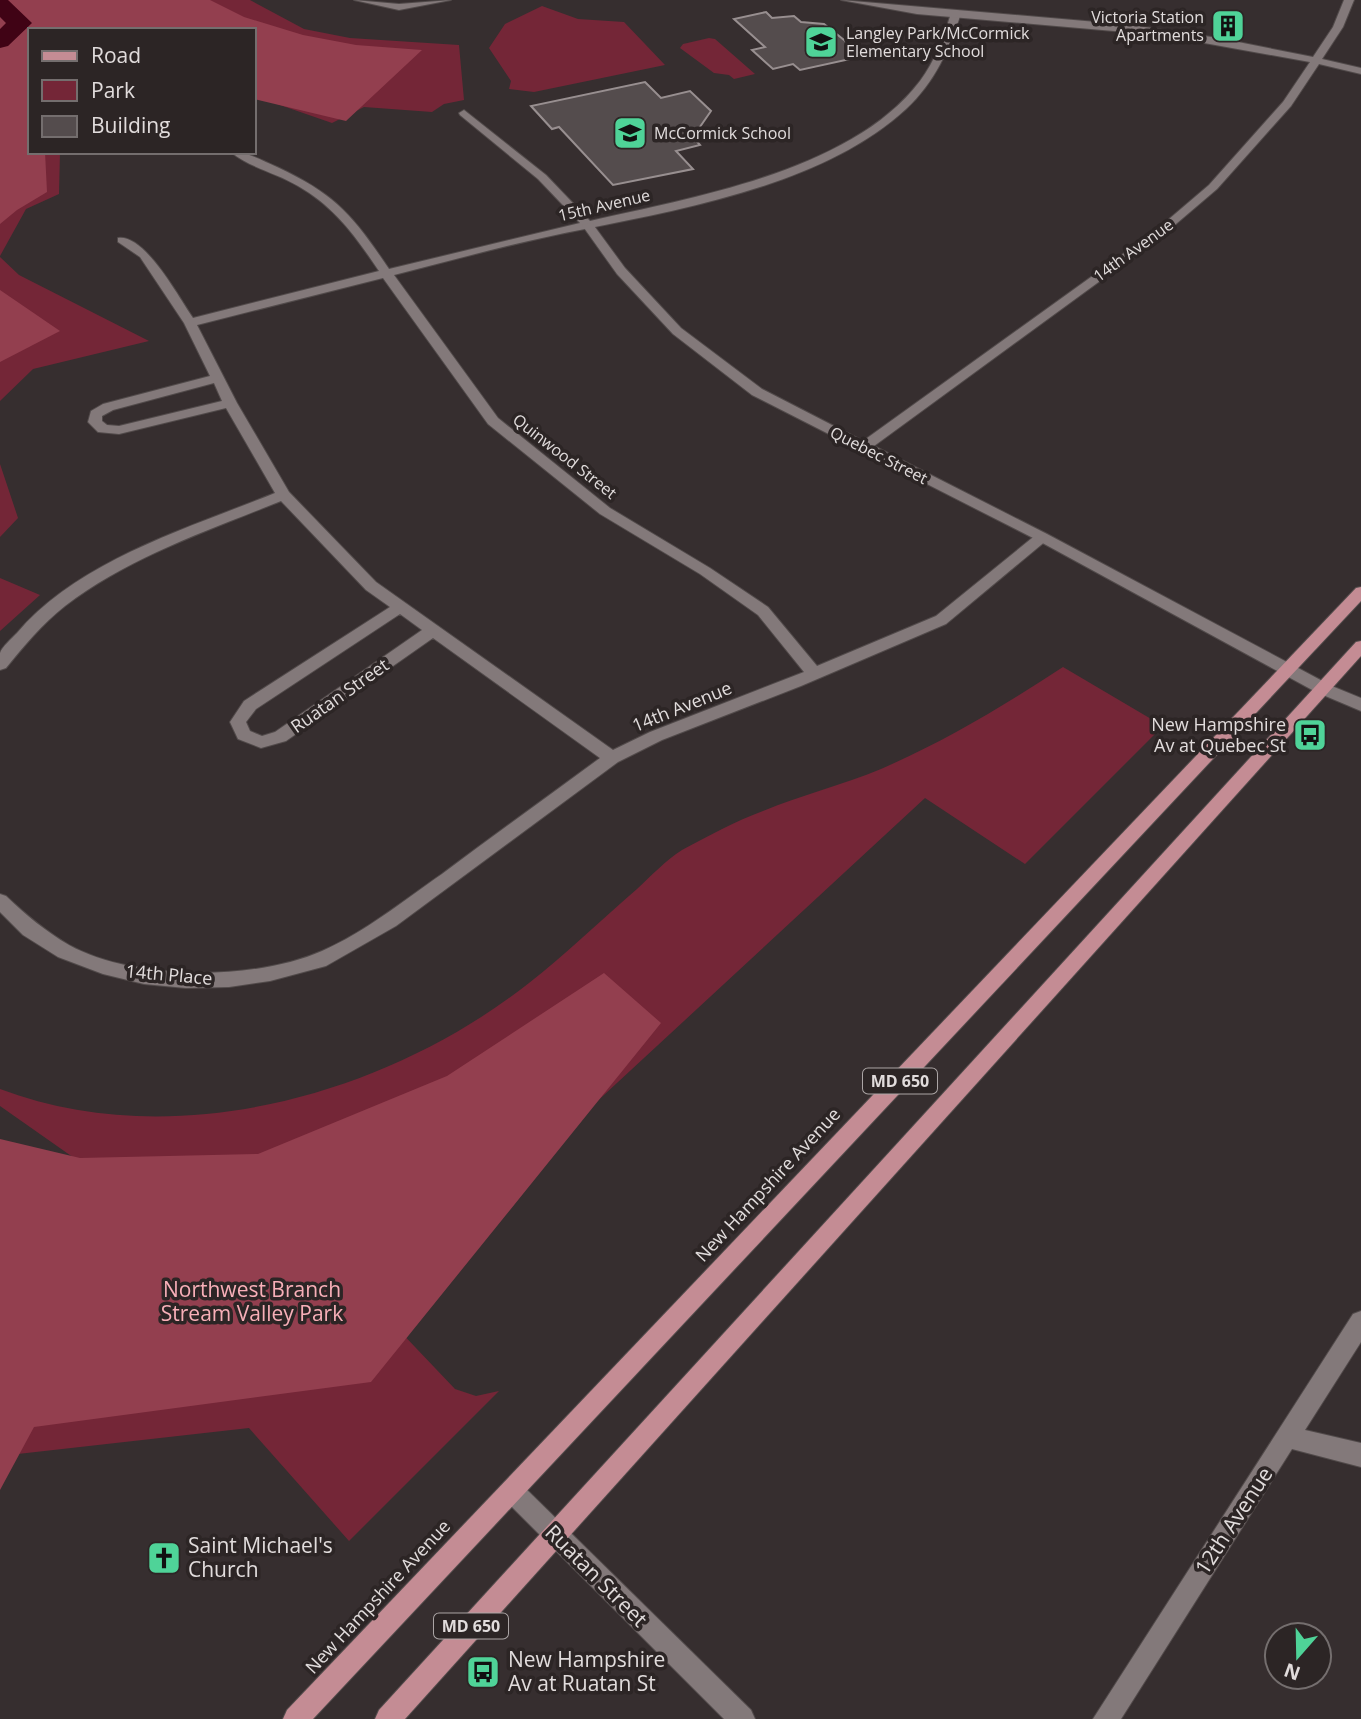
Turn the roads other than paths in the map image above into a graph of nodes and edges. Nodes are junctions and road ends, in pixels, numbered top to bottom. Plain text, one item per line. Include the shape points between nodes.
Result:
1 (359, 0) edge
2 (446, 0) edge
3 (846, 0) edge
4 (1349, 0) edge
5 (956, 13) junction
6 (1315, 65) junction
7 (1361, 71) edge
8 (1361, 81) edge
9 (464, 113) dead end
10 (241, 154) edge
11 (588, 225) junction
12 (122, 240) dead end
13 (388, 274) junction
14 (190, 323) junction
15 (218, 378) junction
16 (230, 402) junction
17 (863, 447) junction
18 (283, 495) junction
19 (1042, 537) junction
20 (1361, 592) edge
21 (399, 608) junction
22 (432, 631) junction
23 (1361, 646) edge
24 (0, 664) edge
25 (1289, 671) junction
26 (814, 674) junction
27 (1322, 688) junction
28 (1361, 705) edge
29 (612, 758) junction
30 (0, 901) edge
31 (353, 944) joint
32 (1361, 1322) edge
33 (1289, 1437) junction
34 (1361, 1455) edge
35 (512, 1491) junction
36 (553, 1534) junction
37 (296, 1719) edge
38 (388, 1719) edge
39 (742, 1719) edge
40 (1106, 1719) edge

1 - 2 street via 399,7
3 - 5 street
4 - 6 street, 14th Avenue
5 - 6 street via 1077,24
5 - 11 street, 15th Avenue via 942,57 919,89 887,120 837,150 760,181
6 - 7 street
6 - 8 street
6 - 17 street, 14th Avenue via 1257,141 1177,218
9 - 11 street, Quebec Street via 542,177
10 - 13 street, Quinwood Street via 287,174 331,203 352,223
11 - 13 street, 15th Avenue
11 - 17 street, Quebec Street via 621,271 709,358 757,392
12 - 14 street via 144,255
13 - 14 street, 15th Avenue
13 - 26 street, Quinwood Street via 493,421 605,510 763,611
14 - 15 street
15 - 16 street
15 - 16 street via 108,407 96,414 95,422 103,429 119,429
16 - 18 street
17 - 19 street, Quebec Street
18 - 21 street via 371,586
18 - 24 street via 116,564 39,620
19 - 25 street, Quebec Street
19 - 26 street, 14th Avenue via 941,620
20 - 25 main road, New Hampshire Avenue / MD 650
21 - 22 street
21 - 22 street, Ruatan Street via 250,705 238,722 244,735 261,741 280,737
22 - 29 street
23 - 27 main road, MD 650
25 - 27 street, Quebec Street
25 - 35 main road, New Hampshire Avenue / MD 650
26 - 29 street, 14th Avenue
27 - 28 street, Quebec Street
27 - 36 main road, MD 650
29 - 31 street, 14th Avenue via 401,914
30 - 31 street, 14th Place via 49,944 116,970 150,976 254,977 311,963
32 - 33 street, 12th Avenue
33 - 34 street
33 - 40 street, 12th Avenue
35 - 36 street, Ruatan Street
35 - 37 main road, New Hampshire Avenue / MD 650
36 - 38 main road, MD 650
36 - 39 street, Ruatan Street

